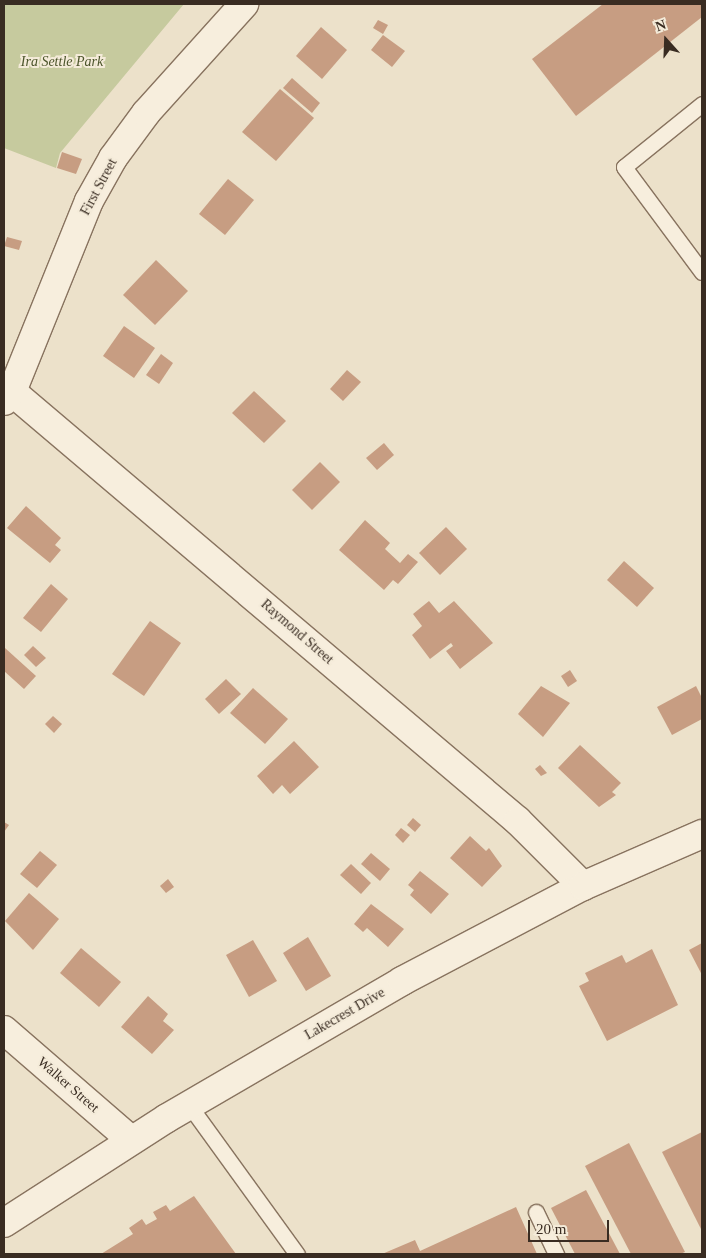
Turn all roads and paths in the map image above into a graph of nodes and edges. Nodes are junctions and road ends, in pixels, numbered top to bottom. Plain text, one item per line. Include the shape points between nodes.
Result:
1 (244, 4) edge
2 (702, 104) edge
3 (702, 272) edge
4 (7, 392) edge
5 (702, 834) edge
6 (582, 886) junction
7 (4, 1030) edge
8 (189, 1105) junction
9 (131, 1140) junction
10 (536, 1212) dead end
11 (4, 1223) edge
12 (297, 1254) edge
13 (556, 1254) edge

1 - 4 street, First Street via 146,113 114,158 89,201
2 - 3 lane via 624,167
4 - 6 street, Raymond Street via 518,821
5 - 6 street, Lakecrest Drive
6 - 8 street, Lakecrest Drive via 402,981
7 - 9 street, Walker Street
8 - 9 street, Lakecrest Drive
8 - 12 lane
9 - 11 street, Lakecrest Drive
10 - 13 lane

